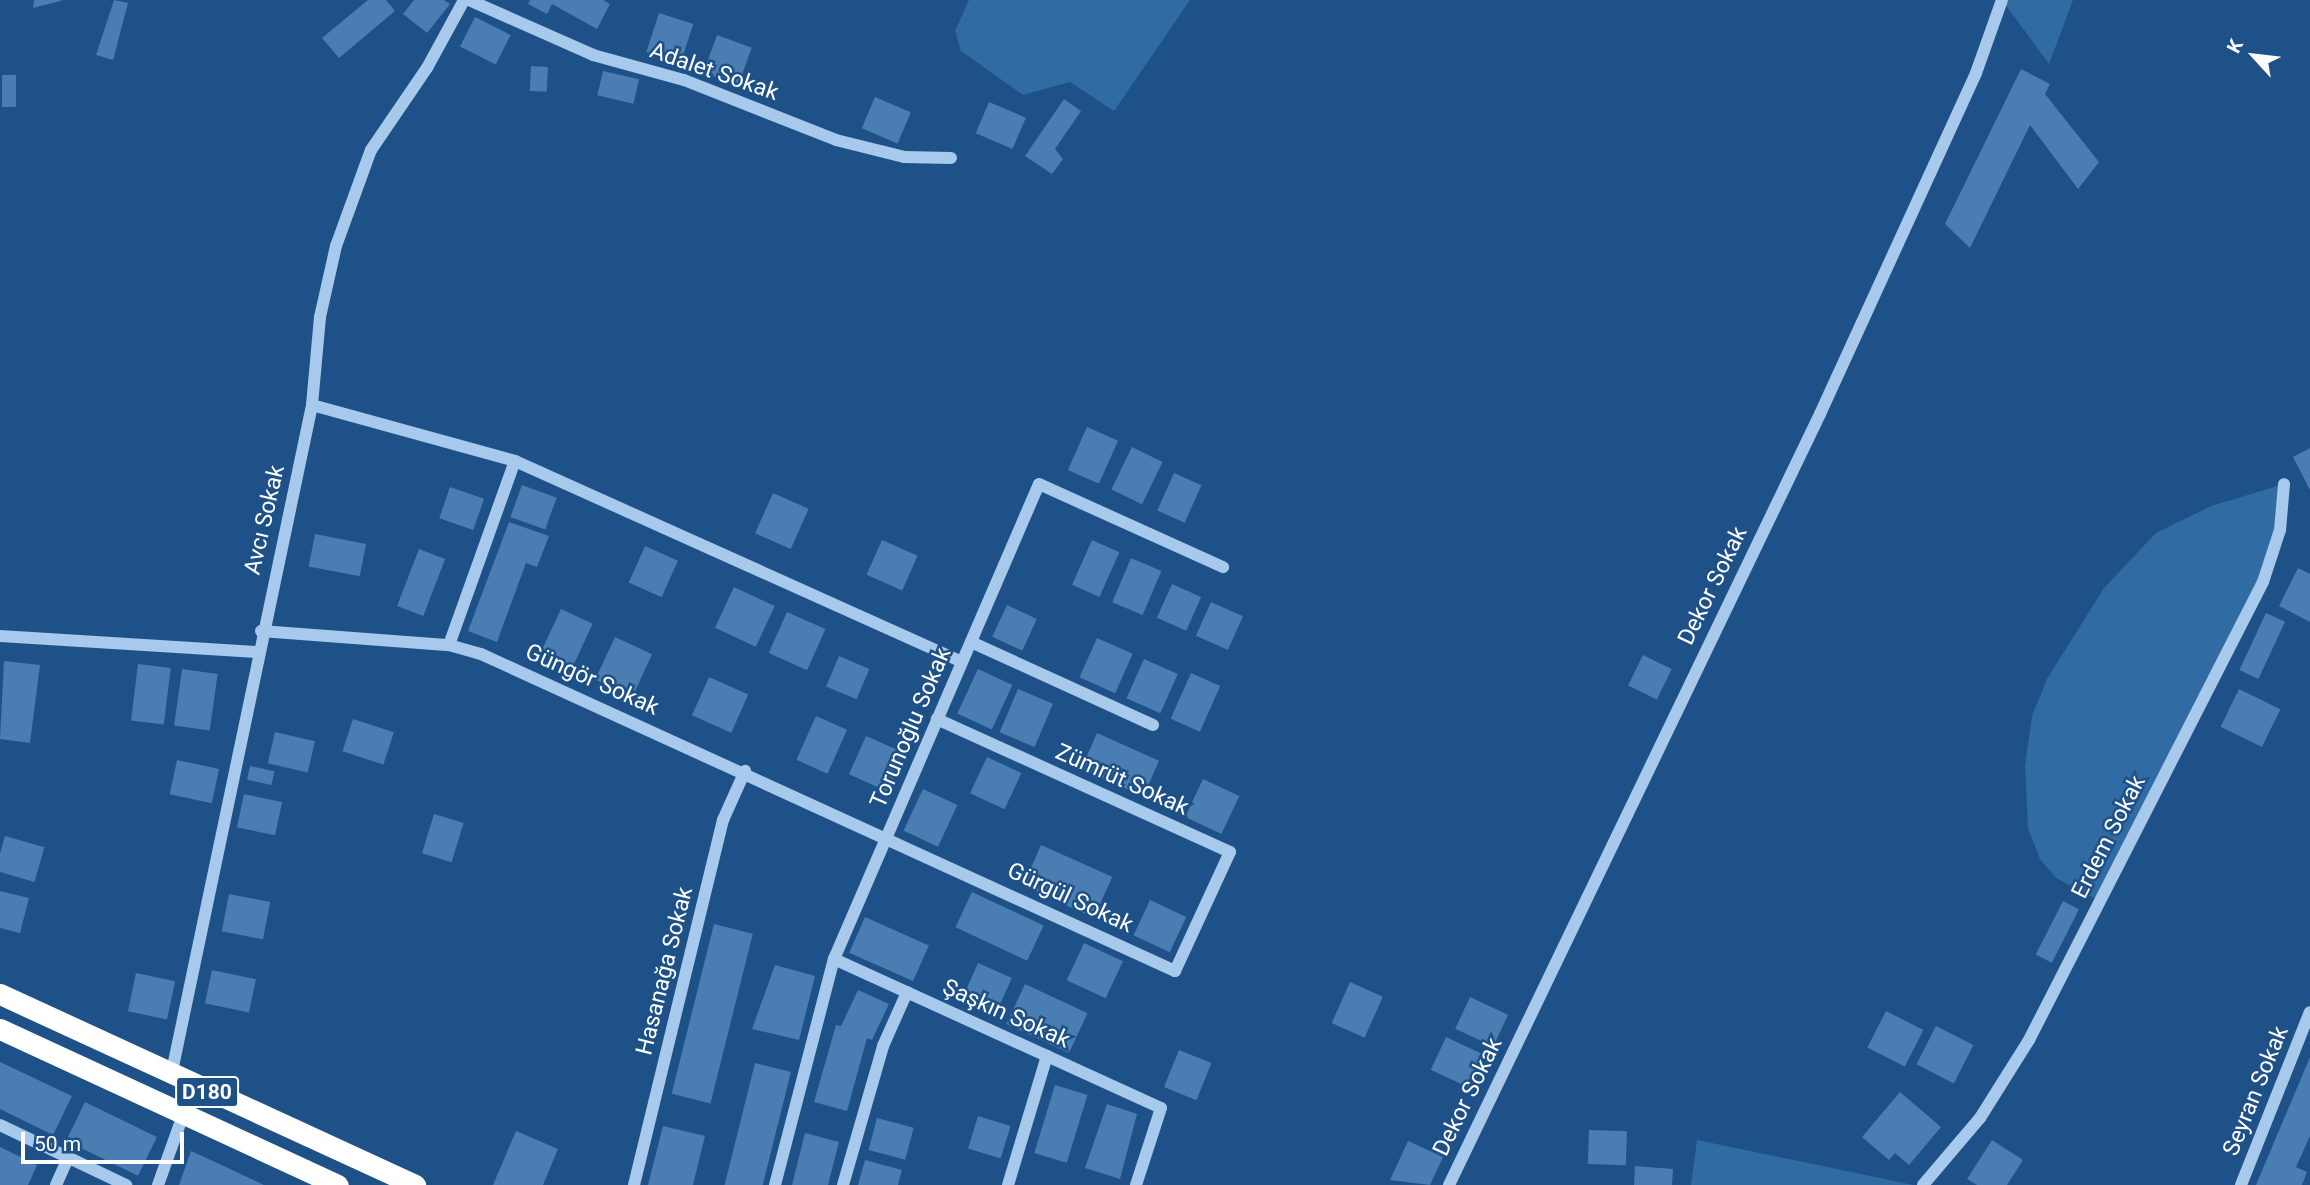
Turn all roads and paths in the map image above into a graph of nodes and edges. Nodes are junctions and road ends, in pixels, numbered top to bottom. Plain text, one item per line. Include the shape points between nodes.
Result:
1 (467, 0) edge
2 (2002, 0) edge
3 (951, 158) dead end
4 (312, 405) junction
5 (515, 461) junction
6 (2284, 484) dead end
7 (1223, 567) dead end
8 (261, 631) junction
9 (0, 636) edge
10 (971, 642) junction
11 (449, 645) junction
12 (257, 652) junction
13 (962, 662) junction
14 (937, 719) junction
15 (1153, 725) dead end
16 (745, 771) junction
17 (888, 835) junction
18 (1203, 911) joint
19 (834, 959) junction
20 (907, 992) junction
21 (0, 995) edge
22 (2310, 1012) edge
23 (0, 1030) edge
24 (1047, 1056) junction
25 (171, 1076) junction
26 (183, 1115) junction
27 (0, 1125) edge
28 (68, 1157) junction
29 (1141, 1183) edge
30 (55, 1185) edge
31 (126, 1185) edge
32 (158, 1185) edge
33 (338, 1185) edge
34 (415, 1185) edge
35 (634, 1185) edge
36 (775, 1185) edge
37 (843, 1185) edge
38 (1008, 1185) edge
39 (1449, 1185) edge
40 (1923, 1185) edge
41 (2241, 1185) edge

1 - 3 street, Adalet Sokak via 581,50 684,80 836,140 904,157
1 - 4 street, Avcı Sokak via 427,68 389,119 354,191 320,317
2 - 39 street, Dekor Sokak via 1976,73 1820,414
4 - 5 street
4 - 8 street, Avcı Sokak
5 - 11 street
5 - 13 street
6 - 40 street, Erdem Sokak via 2280,530 2263,582 2029,1040 1980,1118
7 - 10 street, Torunoğlu Sokak via 1039,484
8 - 11 street, Güngör Sokak
8 - 12 street, Avcı Sokak
9 - 12 street
10 - 13 street, Torunoğlu Sokak
10 - 15 street
11 - 16 street, Güngör Sokak
12 - 25 street, Avcı Sokak
13 - 14 street, Torunoğlu Sokak
14 - 17 street, Torunoğlu Sokak
14 - 18 street, Zümrüt Sokak via 1230,852
16 - 17 street, Güngör Sokak
16 - 35 street, Hasanağa Sokak via 723,820
17 - 18 street, Gürgül Sokak via 1175,971
17 - 19 street, Torunoğlu Sokak
19 - 20 street, Şaşkın Sokak
19 - 36 street, Torunoğlu Sokak
20 - 24 street, Şaşkın Sokak
20 - 37 street via 883,1046
21 - 25 highway, D180
22 - 41 street, Seyran Sokak
23 - 26 highway, D180
24 - 29 street, Şaşkın Sokak via 1161,1108
24 - 38 street
25 - 34 highway, D180
26 - 32 street
26 - 33 highway, D180
27 - 28 street
28 - 30 street
28 - 31 street

